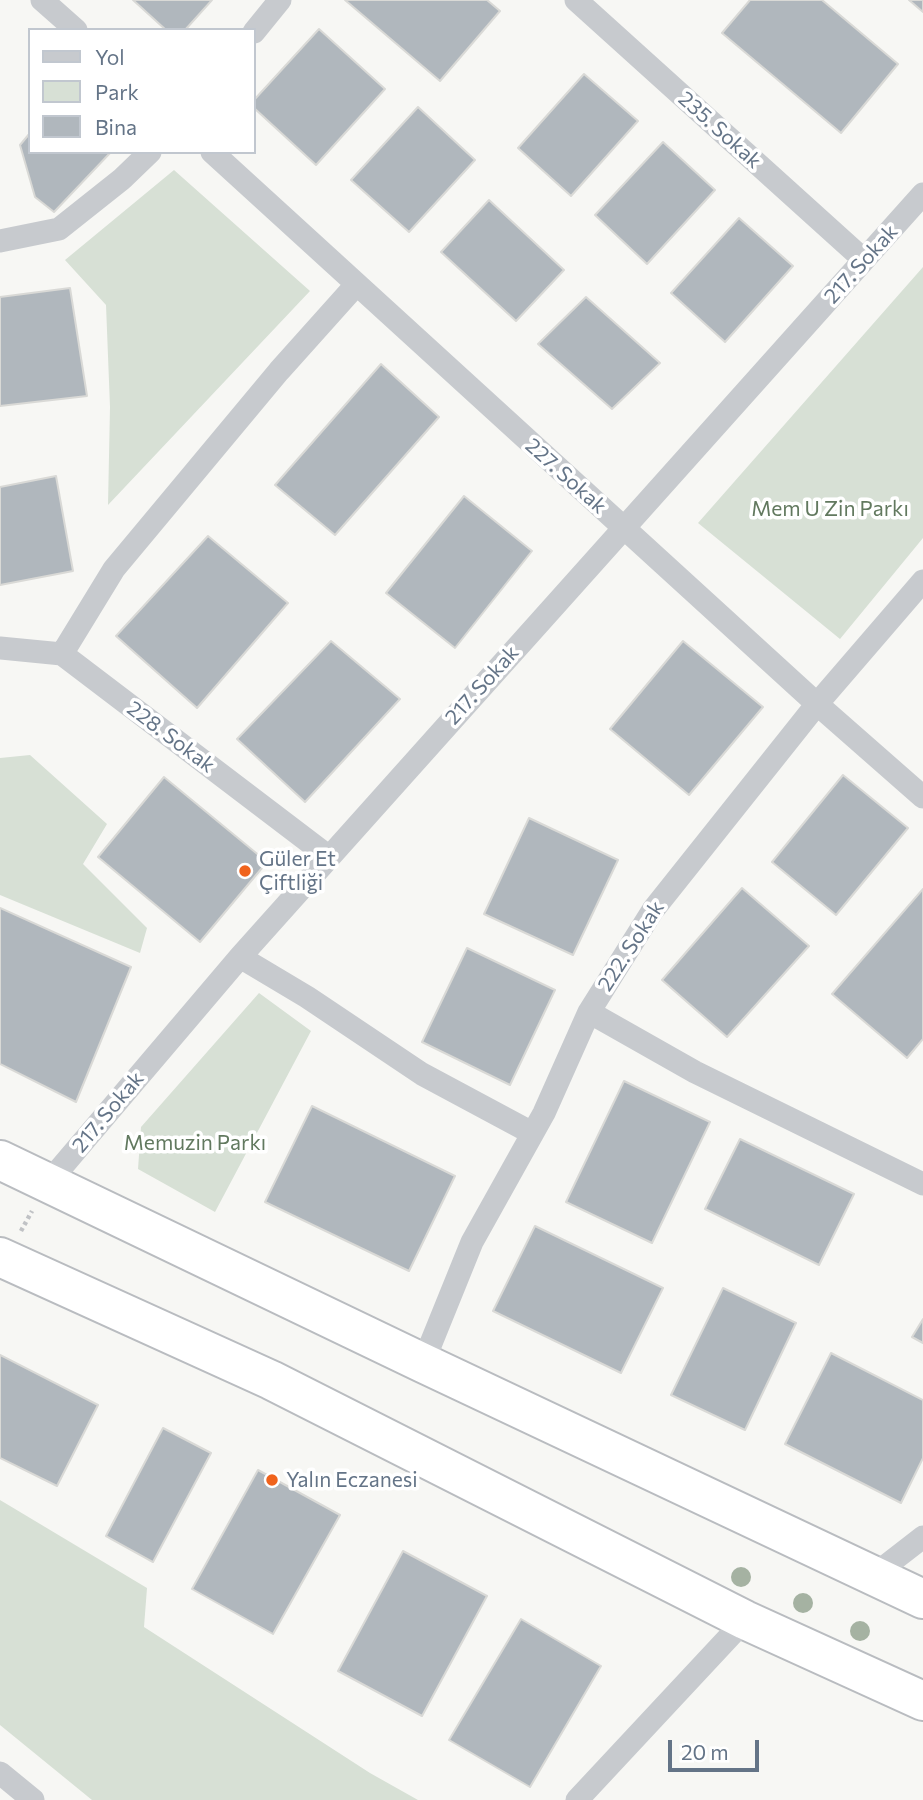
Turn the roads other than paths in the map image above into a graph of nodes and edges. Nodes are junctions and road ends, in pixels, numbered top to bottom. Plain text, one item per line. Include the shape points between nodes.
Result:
1 (42, 0) edge
2 (280, 0) edge
3 (576, 0) edge
4 (74, 28) edge
5 (256, 30) edge
6 (148, 154) edge
7 (214, 154) edge
8 (923, 194) edge
9 (0, 241) edge
10 (864, 260) junction
11 (356, 285) junction
12 (624, 528) junction
13 (923, 580) edge
14 (0, 648) edge
15 (62, 654) junction
16 (817, 704) junction
17 (923, 797) edge
18 (329, 857) junction
19 (240, 957) junction
20 (589, 1012) junction
21 (533, 1133) junction
22 (0, 1160) edge
23 (48, 1183) junction
24 (923, 1184) edge
25 (3, 1258) edge
26 (423, 1363) junction
27 (923, 1537) edge
28 (874, 1575) junction
29 (923, 1600) edge
30 (745, 1620) junction
31 (923, 1700) edge
32 (0, 1773) edge
33 (33, 1800) edge
34 (577, 1800) edge

1 - 4 street
2 - 5 street
3 - 10 street, 235. Sokak
6 - 9 street via 60,229
7 - 11 street, 227. Sokak
8 - 10 street, 217. Sokak
10 - 12 street, 217. Sokak
11 - 12 street, 227. Sokak
11 - 15 street via 114,569
12 - 16 street, 227. Sokak
12 - 18 street, 217. Sokak
13 - 16 street, 222. Sokak
14 - 15 street
15 - 18 street, 228. Sokak
16 - 17 street, 227. Sokak
16 - 20 street, 222. Sokak via 653,910
18 - 19 street, 217. Sokak
19 - 21 street via 422,1074
19 - 23 street, 217. Sokak
20 - 21 street, 222. Sokak
20 - 24 street via 695,1072
21 - 26 street, 222. Sokak via 472,1241
22 - 23 highway
23 - 26 highway
25 - 30 highway via 271,1380
26 - 28 highway
27 - 28 street
28 - 29 highway
30 - 31 highway
30 - 34 street
32 - 33 street

